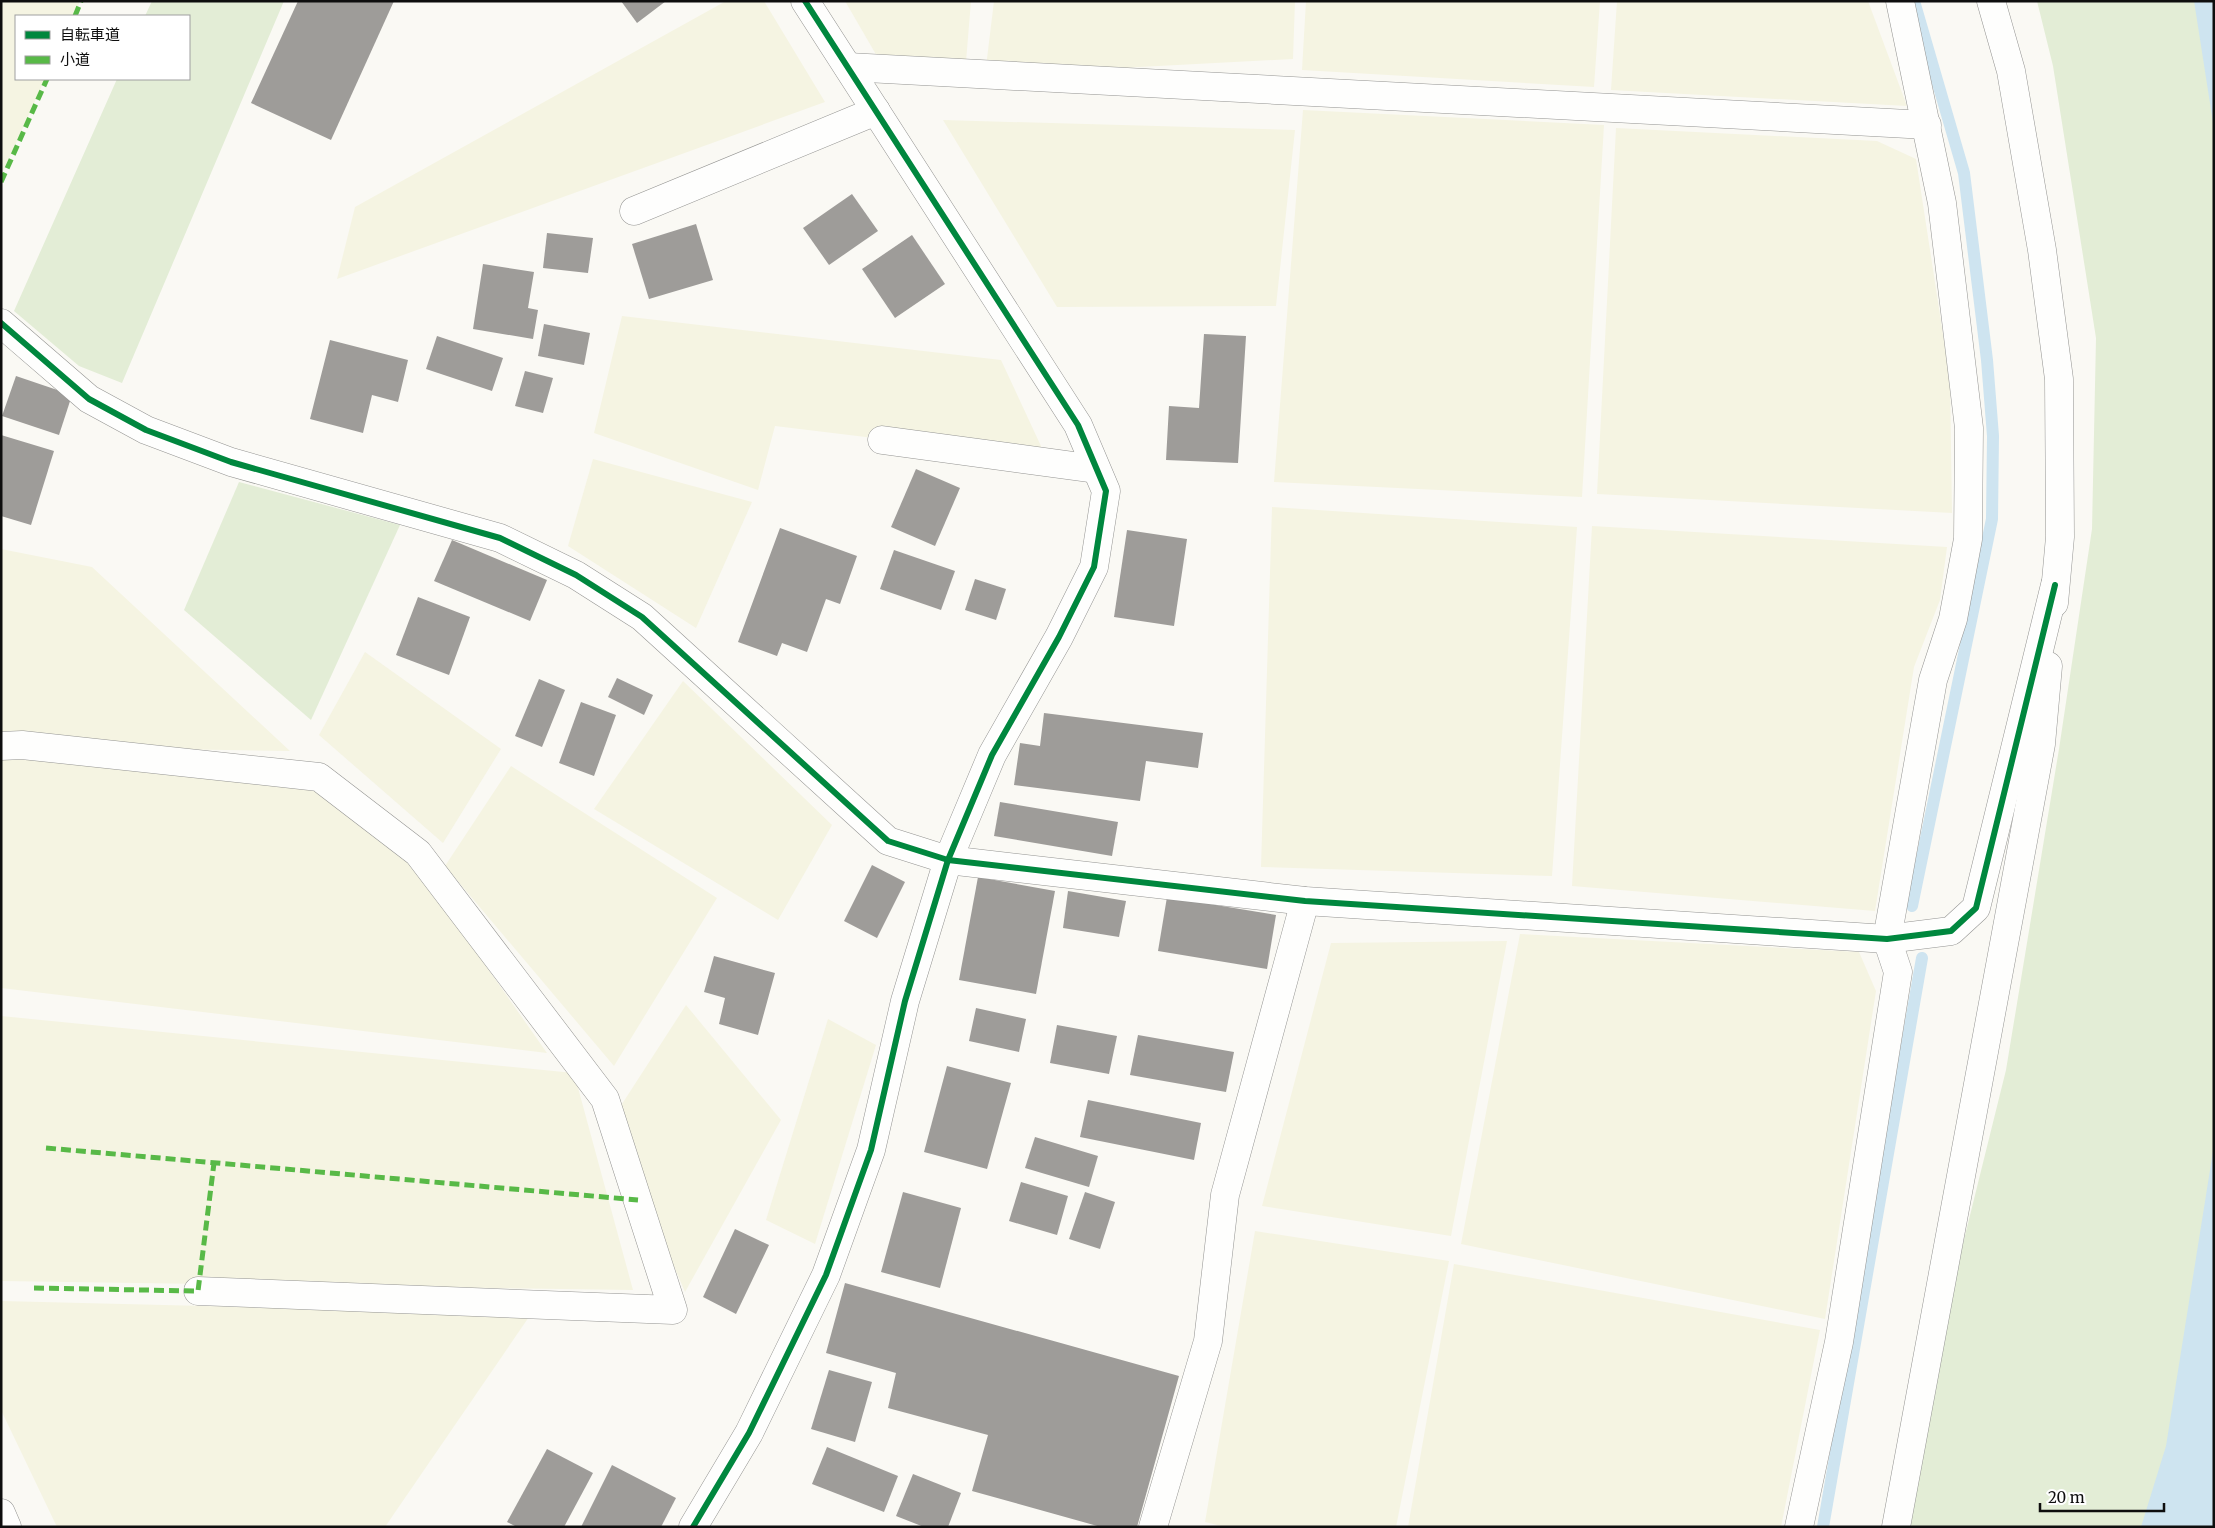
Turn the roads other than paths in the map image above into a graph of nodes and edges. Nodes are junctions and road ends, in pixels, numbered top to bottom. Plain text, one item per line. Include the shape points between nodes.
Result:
1 (806, 1) edge
2 (1900, 1) edge
3 (1991, 1) edge
4 (848, 67) junction
5 (876, 111) junction
6 (1927, 124) junction
7 (634, 211) dead end
8 (1, 323) edge
9 (882, 440) dead end
10 (1096, 469) junction
11 (2055, 585) junction
12 (1, 746) edge
13 (948, 860) junction
14 (1305, 901) junction
15 (1887, 939) junction
16 (198, 1291) dead end
17 (1, 1513) edge
18 (7, 1527) edge
19 (693, 1527) edge
20 (1152, 1527) edge
21 (1799, 1527) edge
22 (1896, 1527) edge

1 - 4 street
2 - 6 street
3 - 11 street via 2011,71 2042,250 2059,379 2060,537
4 - 5 street
4 - 6 street
5 - 7 street
5 - 10 street via 1078,425
6 - 15 street via 1942,203 1969,428 1968,539 1953,619 1933,680
8 - 13 street via 89,399 146,430 231,462 500,538 576,575 642,617 888,841
9 - 10 street
10 - 13 street via 1106,491 1094,567 1059,638 992,755
11 - 15 street via 1976,908 1951,931
11 - 22 street via 2041,744
12 - 16 street via 22,745 319,777 418,853 605,1099 672,1310
13 - 14 street
13 - 19 street via 906,1001 870,1150 826,1275 749,1434
14 - 15 street
14 - 20 street via 1225,1194 1208,1341
15 - 21 street via 1898,972 1839,1342
17 - 18 street

